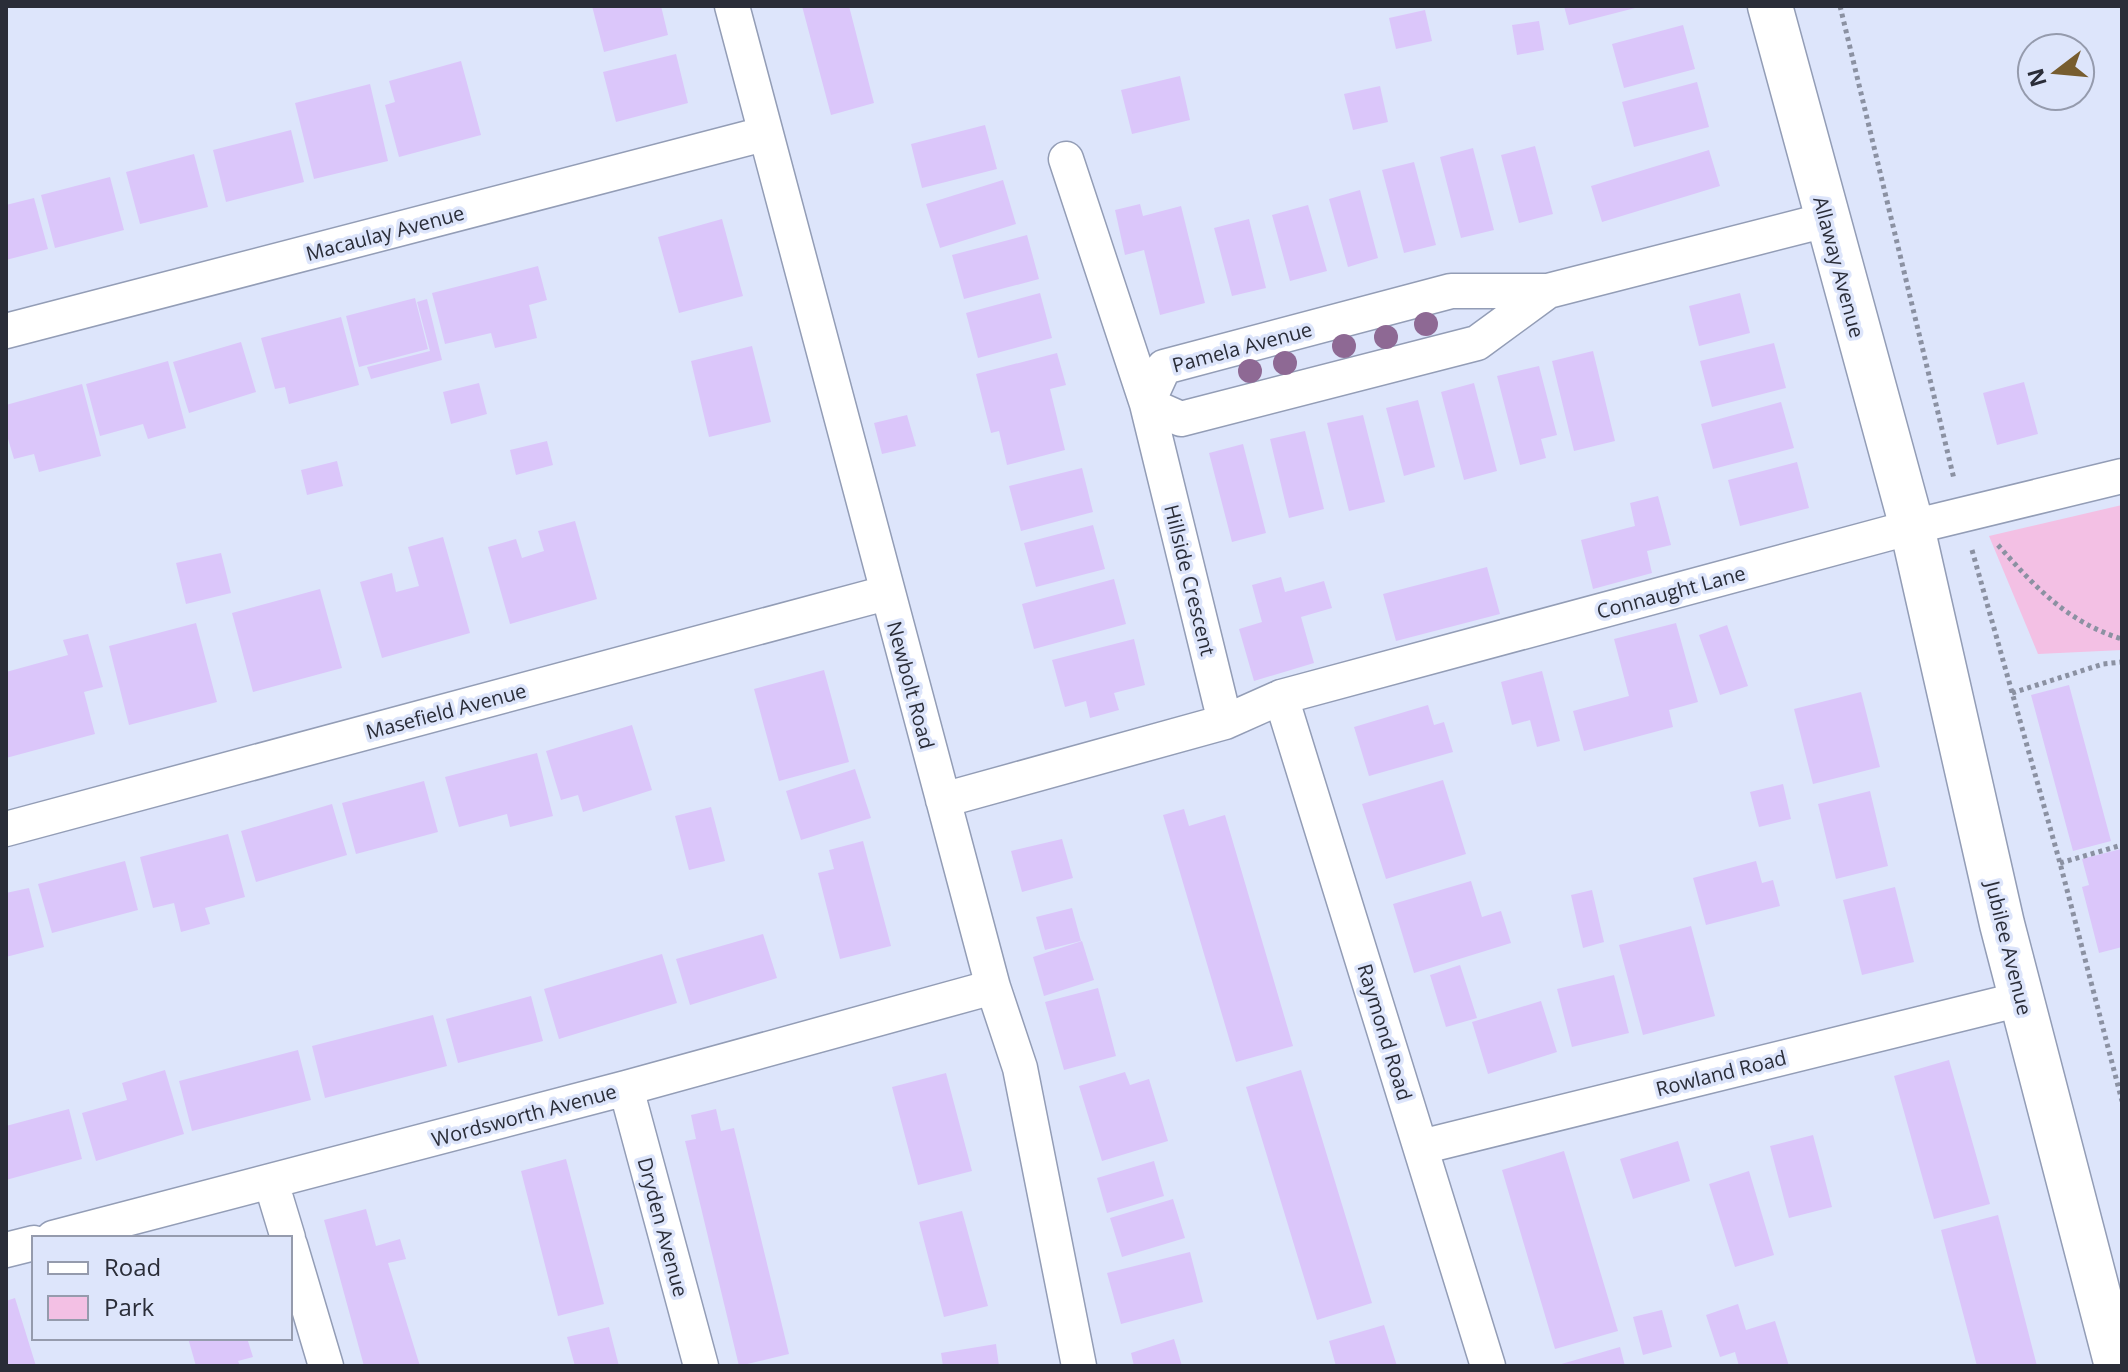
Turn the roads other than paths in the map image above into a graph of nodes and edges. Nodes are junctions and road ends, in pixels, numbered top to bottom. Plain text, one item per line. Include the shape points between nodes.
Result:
1 (732, 6) edge
2 (1770, 6) edge
3 (764, 134) junction
4 (1066, 159) dead end
5 (1826, 220) junction
6 (1548, 291) junction
7 (6, 331) edge
8 (1147, 404) junction
9 (2122, 476) edge
10 (1912, 527) junction
11 (886, 593) junction
12 (1281, 697) junction
13 (1225, 722) junction
14 (943, 800) junction
15 (6, 829) edge
16 (993, 987) junction
17 (2021, 999) junction
18 (626, 1088) junction
19 (1421, 1147) junction
20 (271, 1182) junction
21 (61, 1236) edge
22 (287, 1236) edge
23 (32, 1244) edge
24 (6, 1250) edge
25 (292, 1252) edge
26 (326, 1366) edge
27 (701, 1366) edge
28 (1079, 1366) edge
29 (1488, 1366) edge
30 (2117, 1366) edge

1 - 3 street, Newbolt Road
2 - 5 street, Allaway Avenue
3 - 7 street, Macaulay Avenue
3 - 11 street, Newbolt Road
4 - 8 street, Hillside Crescent
5 - 6 street, Pamela Avenue
5 - 10 street, Allaway Avenue
6 - 8 street, Pamela Avenue via 1477,343 1181,419
6 - 8 street, Pamela Avenue via 1451,291 1164,367
8 - 13 street, Hillside Crescent
9 - 10 street, Connaught Lane via 1966,528
10 - 12 street, Connaught Lane
10 - 17 street, Jubilee Avenue
11 - 14 street, Newbolt Road
11 - 15 street, Masefield Avenue
12 - 13 street, Connaught Lane
12 - 19 street, Raymond Road
13 - 14 street
14 - 16 street, Newbolt Road
16 - 18 street, Wordsworth Avenue
16 - 28 street, Newbolt Road via 1020,1068
17 - 19 street, Rowland Road
17 - 30 street, Jubilee Avenue
18 - 20 street, Wordsworth Avenue
18 - 27 street, Dryden Avenue
19 - 29 street, Raymond Road
20 - 21 street, Wordsworth Avenue
20 - 22 street
23 - 24 street
25 - 26 street

